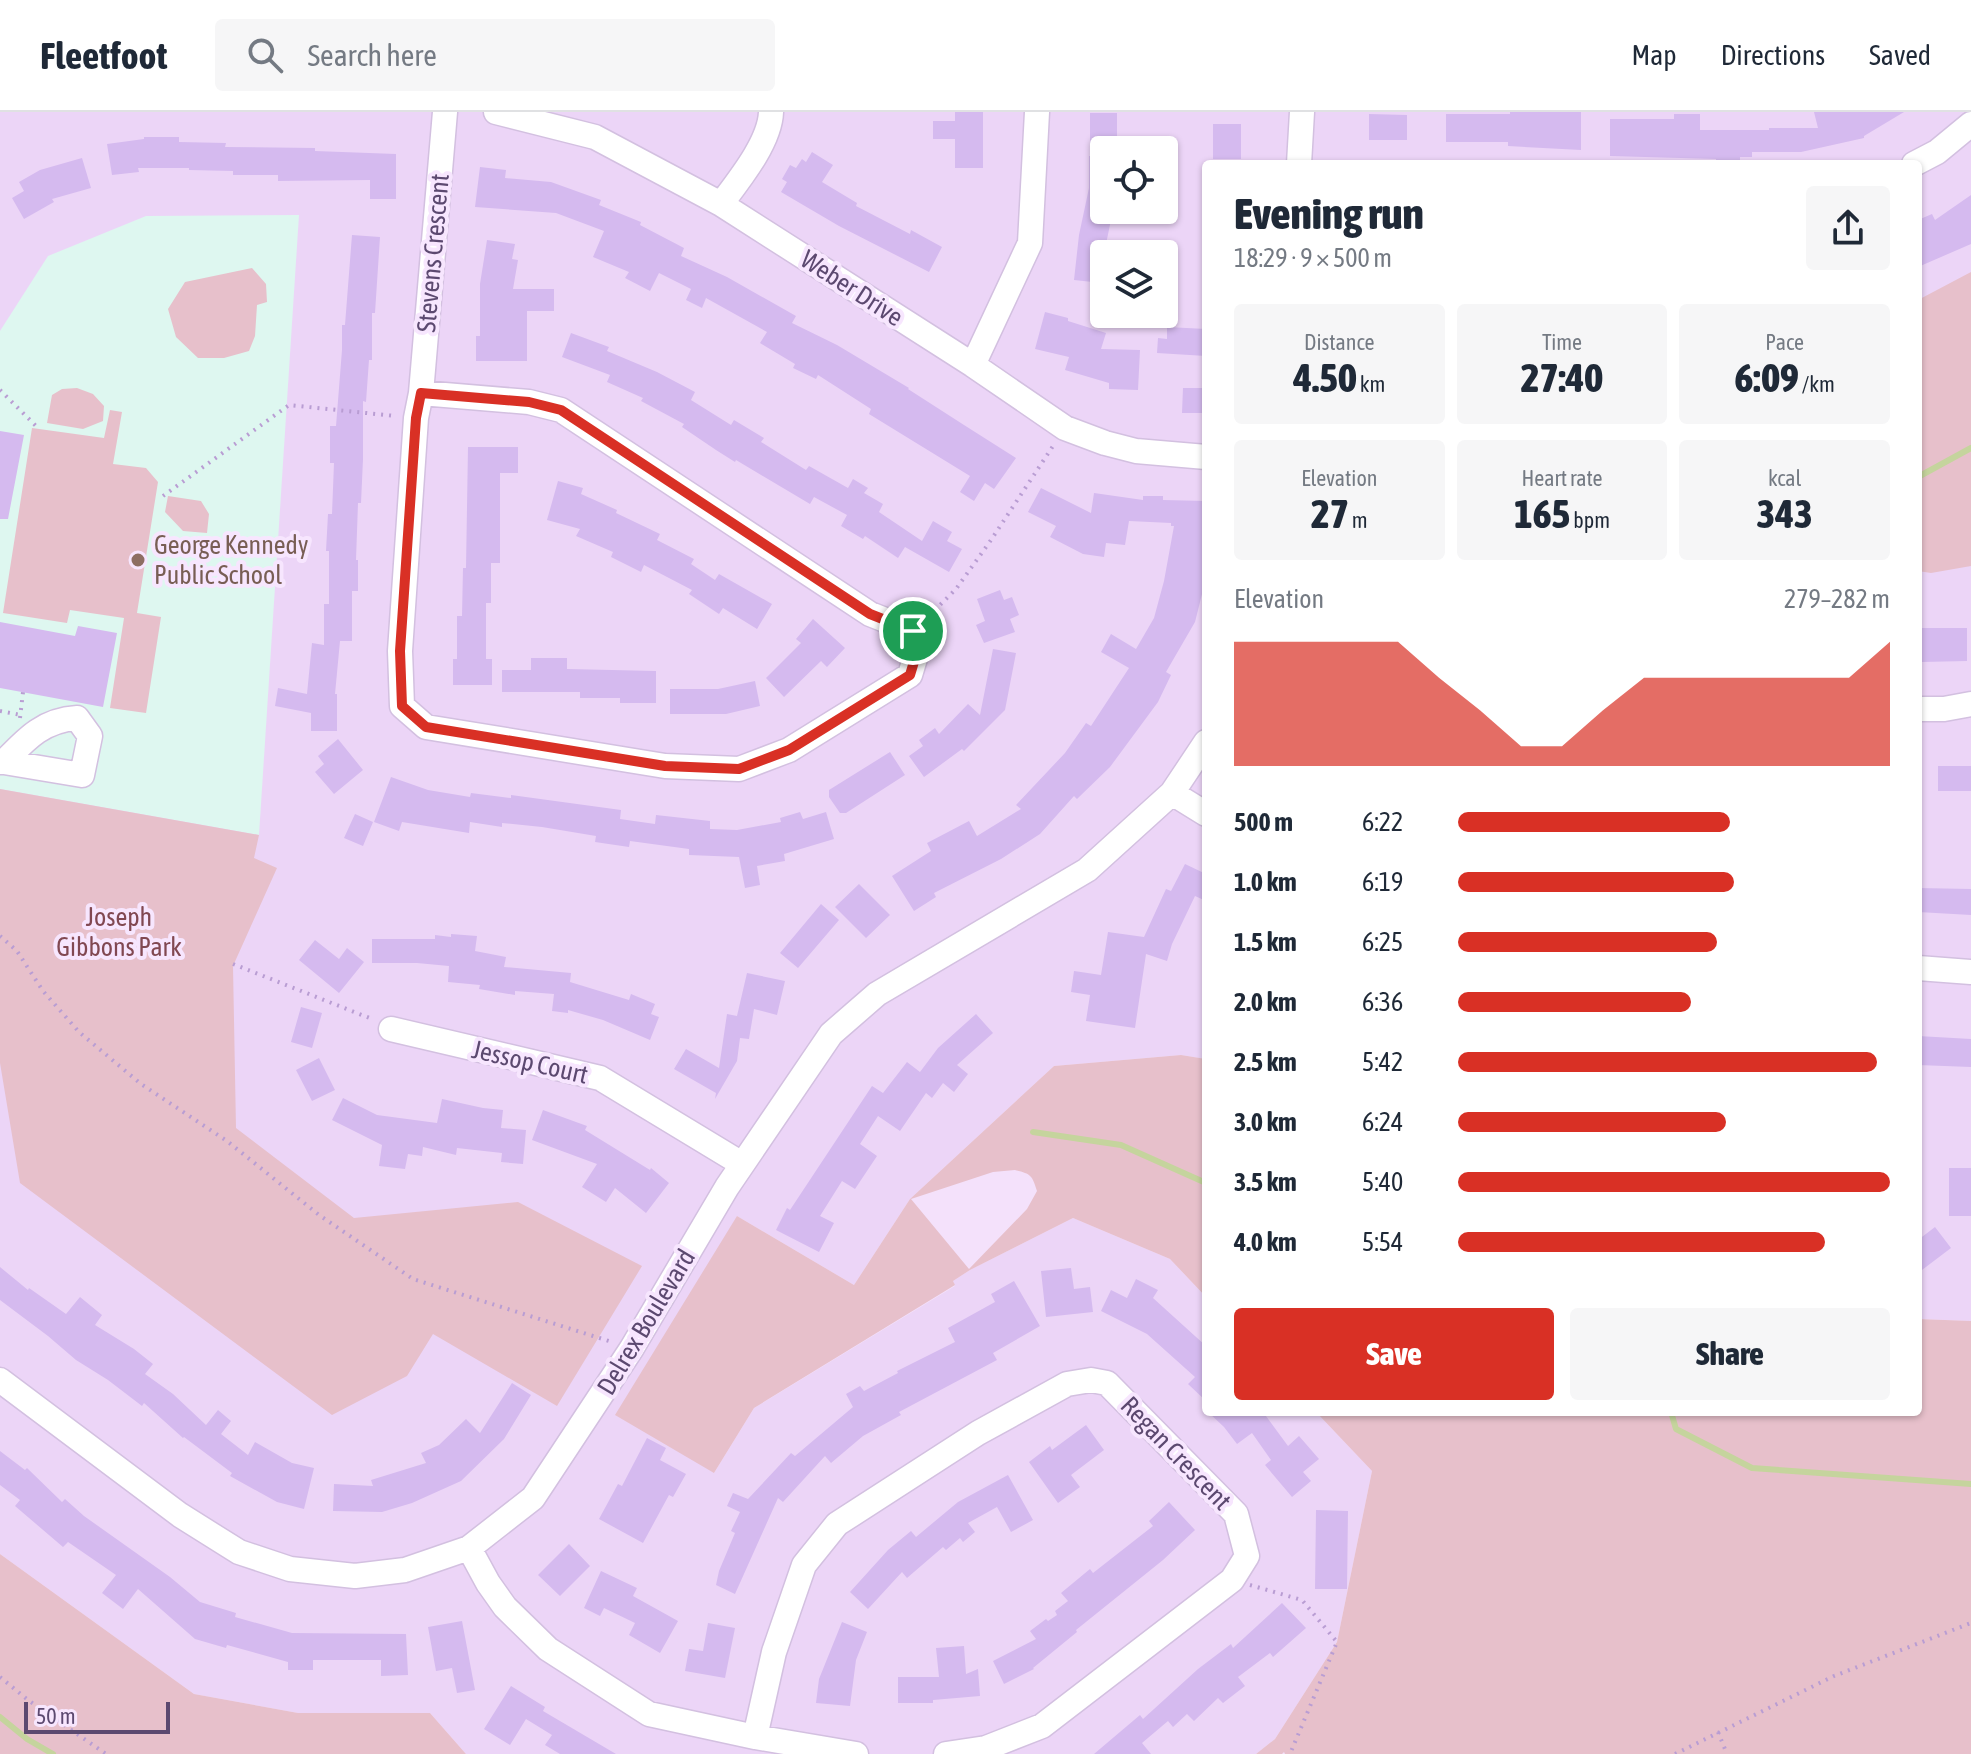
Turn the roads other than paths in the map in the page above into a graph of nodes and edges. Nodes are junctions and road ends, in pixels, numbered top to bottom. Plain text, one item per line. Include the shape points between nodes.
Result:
1 (445, 112) edge
2 (496, 112) edge
3 (771, 112) edge
4 (1037, 112) edge
5 (1302, 112) edge
6 (1971, 124) edge
7 (1299, 160) edge
8 (1922, 160) edge
9 (721, 204) junction
10 (973, 365) junction
11 (421, 393) junction
12 (1202, 457) edge
13 (1971, 704) edge
14 (1922, 709) edge
15 (1202, 748) edge
16 (1172, 793) junction
17 (1202, 812) edge
18 (1922, 968) edge
19 (1971, 972) edge
20 (391, 1029) road end
21 (742, 1164) junction
22 (0, 1380) edge
23 (469, 1548) junction
24 (755, 1737) junction
25 (856, 1754) edge
26 (946, 1754) edge

1 - 11 street, Stevens Crescent
2 - 9 street, Weber Drive via 595,137
3 - 9 street via 750,166
4 - 10 street via 1030,243
5 - 7 street
6 - 8 street
9 - 10 street, Weber Drive
10 - 12 street, Weber Drive via 1065,428 1136,451
11 - 11 street, Stevens Crescent via 529,402 561,410 870,614 913,631 916,655 910,675 789,750 739,769 665,766 426,727 402,706 400,651
13 - 14 street
15 - 16 street, Delrex Boulevard
16 - 17 street
16 - 21 street, Delrex Boulevard via 1087,870 877,994 831,1034
18 - 19 street
20 - 21 street, Jessop Court via 600,1078
21 - 23 street, Delrex Boulevard via 632,1348 533,1498
22 - 23 street, Delrex Boulevard via 180,1515 239,1552 290,1569 355,1576 405,1570
23 - 24 street via 505,1607 548,1649 649,1714
24 - 25 street
24 - 26 street, Regan Crescent via 774,1652 804,1565 837,1524 978,1433 1067,1384 1107,1383 1236,1514 1247,1556 1232,1580 1042,1726 986,1748

